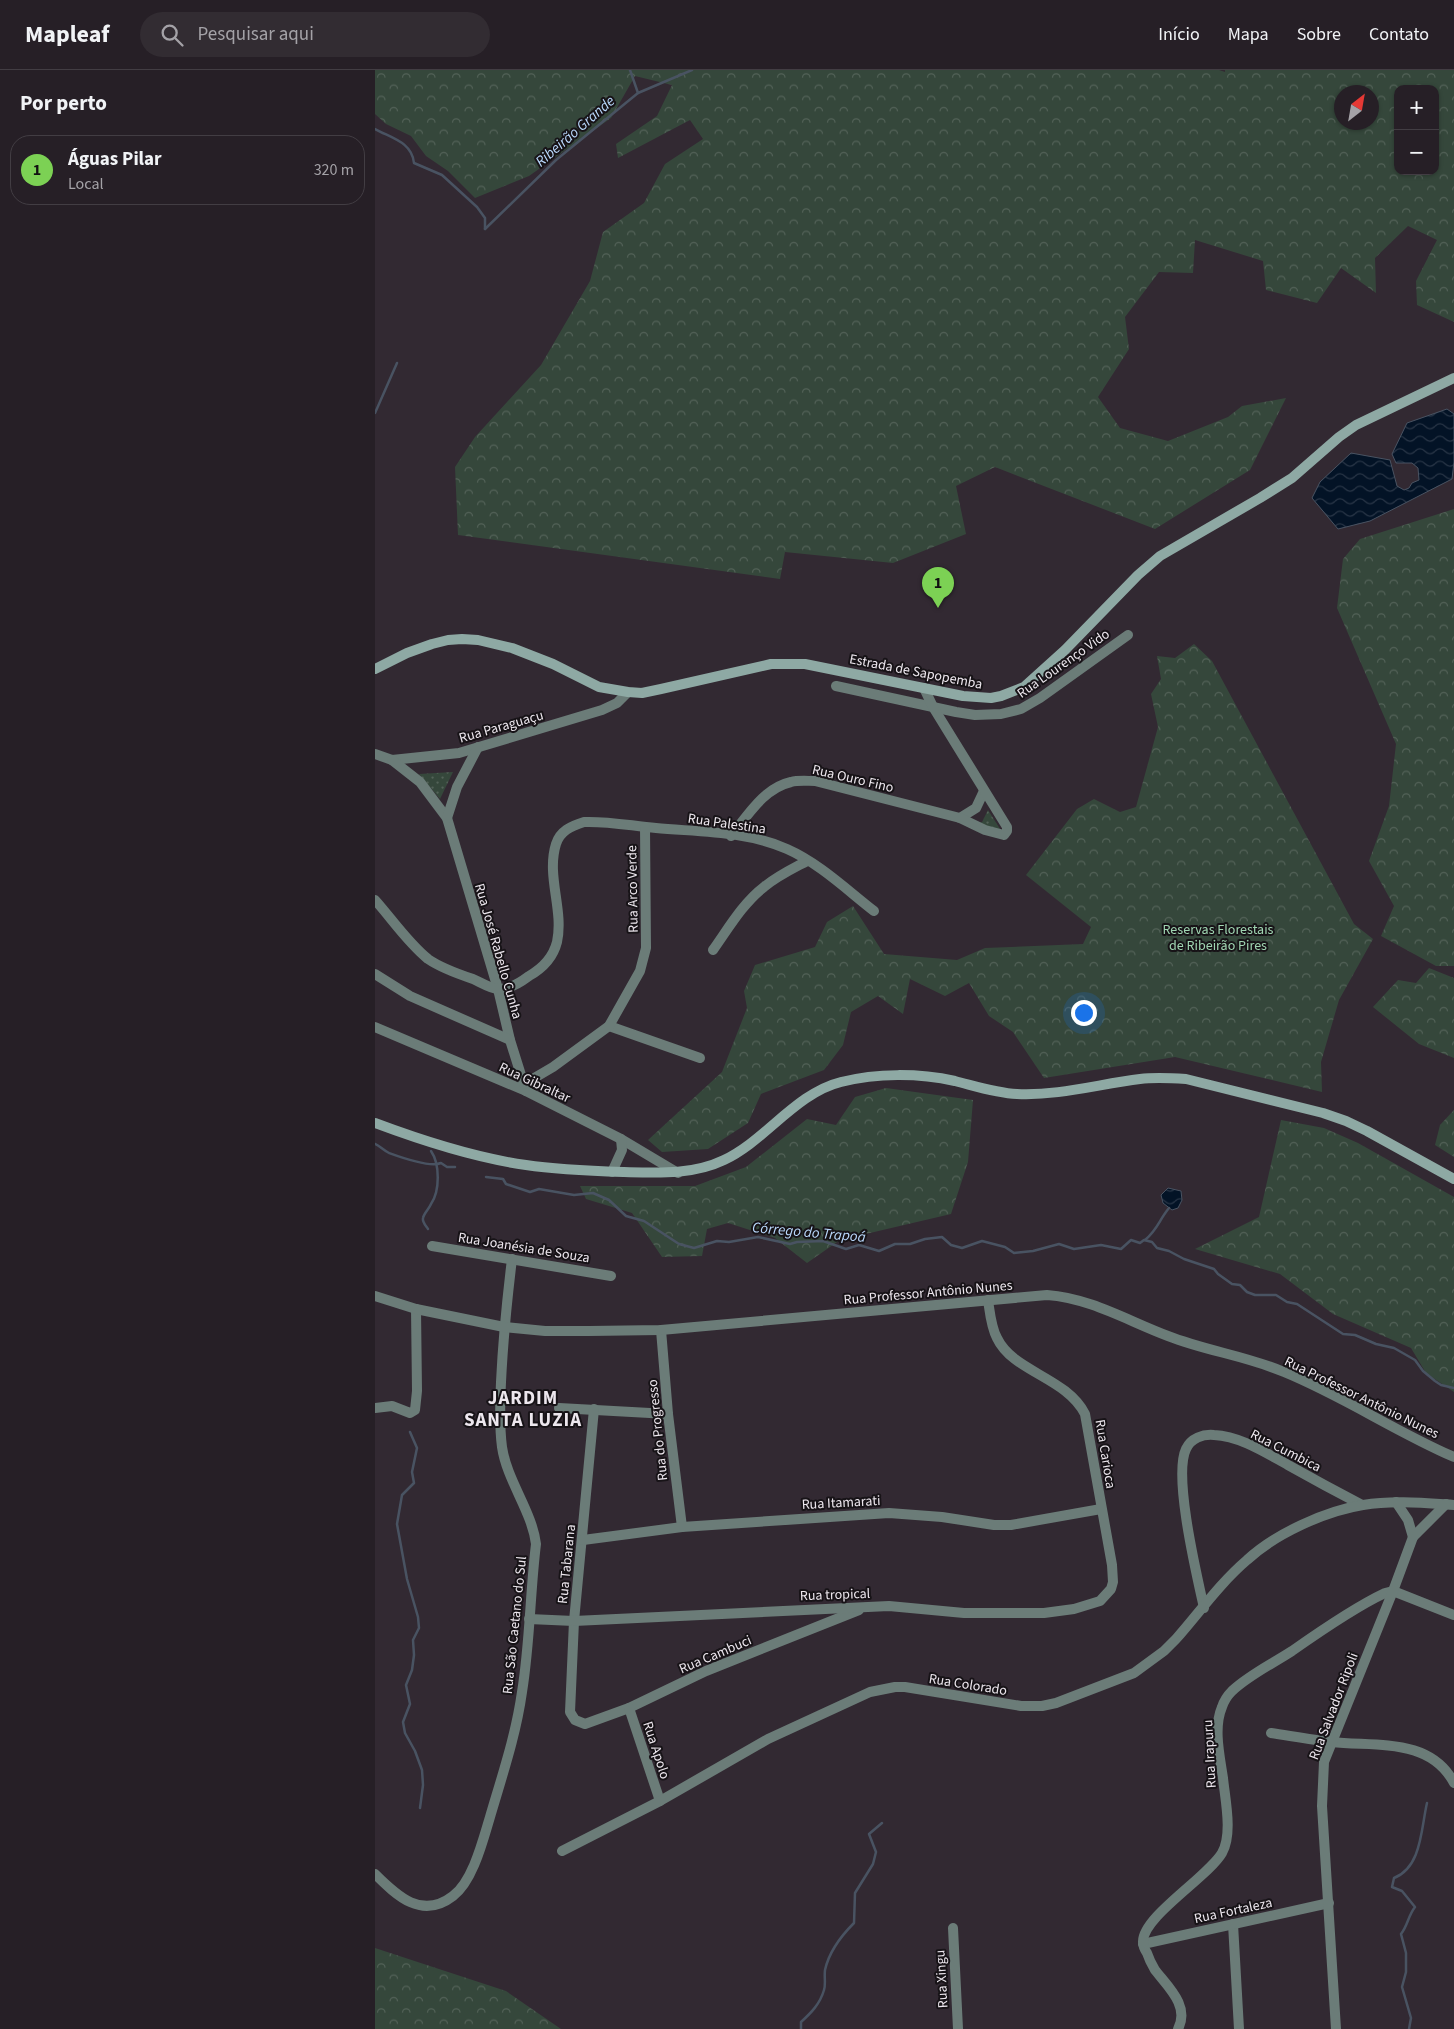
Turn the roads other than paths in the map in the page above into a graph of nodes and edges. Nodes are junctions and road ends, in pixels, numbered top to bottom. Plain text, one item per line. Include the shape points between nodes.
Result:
1 (1454, 378) edge
2 (1128, 635) dead end
3 (375, 669) edge
4 (836, 686) dead end
5 (924, 688) junction
6 (628, 692) junction
7 (933, 707) junction
8 (478, 747) junction
9 (375, 754) edge
10 (392, 760) junction
11 (984, 791) junction
12 (447, 818) junction
13 (960, 818) junction
14 (645, 827) junction
15 (731, 836) junction
16 (807, 861) junction
17 (375, 900) edge
18 (874, 911) dead end
19 (713, 950) dead end
20 (375, 974) edge
21 (498, 989) junction
22 (609, 1026) junction
23 (375, 1027) edge
24 (510, 1040) junction
25 (700, 1058) dead end
26 (525, 1087) junction
27 (375, 1123) edge
28 (621, 1139) junction
29 (612, 1172) junction
30 (678, 1173) junction
31 (1454, 1179) edge
32 (432, 1246) dead end
33 (512, 1259) junction
34 (611, 1276) dead end
35 (375, 1296) edge
36 (988, 1300) junction
37 (416, 1309) junction
38 (504, 1327) junction
39 (661, 1330) junction
40 (375, 1408) edge
41 (559, 1408) dead end
42 (594, 1409) junction
43 (668, 1414) junction
44 (1454, 1457) edge
45 (1396, 1502) junction
46 (1450, 1504) edge
47 (1362, 1505) junction
48 (1101, 1509) junction
49 (682, 1527) junction
50 (1413, 1537) junction
51 (583, 1540) junction
52 (1112, 1565) joint
53 (1393, 1591) junction
54 (867, 1607) junction
55 (1203, 1608) junction
56 (1454, 1615) edge
57 (529, 1618) junction
58 (574, 1621) junction
59 (629, 1708) junction
60 (575, 1720) joint
61 (1271, 1733) dead end
62 (1332, 1742) junction
63 (1454, 1783) edge
64 (659, 1801) junction
65 (562, 1851) dead end
66 (375, 1874) edge
67 (1329, 1903) junction
68 (1233, 1924) junction
69 (953, 1928) dead end
70 (1143, 1944) junction
71 (958, 2029) edge
72 (1178, 2029) edge
73 (1239, 2029) edge
74 (1336, 2029) edge

1 - 5 main road, Estrada de Sapopemba via 1356,425 1292,478 1160,556 1025,686 985,698
2 - 7 street, Rua Lourenço Vido via 1021,709 975,715
3 - 6 main road, Estrada de Sapopemba via 432,644 448,640 477,640 533,656 599,687
4 - 7 street, Rua Lourenço Vido
5 - 6 main road, Estrada de Sapopemba via 805,664 771,664 642,693
5 - 7 street, Rua Ouro Fino
6 - 8 street, Rua Paraguaçu via 617,703 602,710
7 - 11 street, Rua Ouro Fino
8 - 10 street, Rua Paraguaçu via 443,755
8 - 12 street via 457,787
9 - 10 street, Rua Paraguaçu
10 - 12 street, Rua José Rabello Cunha via 420,782
11 - 13 street via 976,808
11 - 13 street, Rua Ouro Fino via 1007,827 1007,833 997,835
12 - 21 street, Rua José Rabello Cunha
13 - 15 street, Rua Ouro Fino via 815,781 792,781 761,799
14 - 15 street, Rua Palestina
14 - 21 street, Rua Arco Verde via 584,822 562,832 553,861 559,922 553,956 517,984
14 - 22 street, Rua Arco Verde via 646,948 640,971
15 - 16 street, Rua Palestina via 774,844
16 - 18 street, Rua Palestina
16 - 19 street via 762,888
17 - 21 street via 429,959
20 - 24 street via 410,996
21 - 24 street, Rua José Rabello Cunha
22 - 25 street
22 - 26 street, Rua Arco Verde
23 - 26 street, Rua Gibraltar
24 - 26 street, Rua José Rabello Cunha
26 - 28 street, Rua Gibraltar
27 - 29 main road via 527,1166
28 - 29 street via 622,1150
28 - 30 street, Rua Gibraltar
29 - 30 main road
30 - 31 main road via 725,1160 816,1093 838,1083 893,1075 953,1081 1016,1094 1042,1094 1141,1078 1186,1079 1346,1121
32 - 33 street, Rua Joanésia de Souza
33 - 34 street, Rua Joanésia de Souza
33 - 38 street, Rua São Caetano do Sul
35 - 37 street, Rua Professor Antônio Nunes
36 - 39 street, Rua Professor Antônio Nunes
36 - 44 street, Rua Professor Antônio Nunes via 1047,1295 1071,1297 1169,1337 1283,1372
36 - 48 street, Rua Carioca via 997,1340 1005,1350 1080,1404 1088,1426
37 - 38 street, Rua Professor Antônio Nunes
37 - 40 street via 417,1391 414,1412 392,1406
38 - 39 street, Rua Professor Antônio Nunes via 545,1331
38 - 57 street, Rua São Caetano do Sul via 500,1412 502,1447 536,1544
39 - 43 street, Rua do Progresso
41 - 42 street
42 - 43 street
42 - 51 street, Rua Tabarana
43 - 49 street, Rua do Progresso
45 - 46 street, Rua Colorado
45 - 47 street, Rua Colorado
45 - 50 street via 1408,1520
46 - 50 street, Rua Salvador Ripoli
47 - 55 street, Rua Colorado via 1317,1519 1275,1540 1247,1559
47 - 55 street, Rua Cumbica via 1239,1441 1216,1434 1194,1439 1186,1448 1181,1475
48 - 49 street, Rua Itamarati via 1011,1525 889,1513
48 - 52 street, Rua Carioca
49 - 51 street, Rua Itamarati
50 - 53 street, Rua Salvador Ripoli
51 - 58 street, Rua Tabarana
52 - 54 street, Rua tropical via 1113,1582 1106,1595 1093,1604 1073,1609 1044,1613 964,1614 889,1606
53 - 56 street
53 - 62 street, Rua Salvador Ripoli
53 - 70 street, Rua Irapuru via 1379,1596 1306,1641 1230,1693 1218,1722 1227,1812 1226,1845 1211,1866 1151,1922
54 - 58 street, Rua tropical
54 - 59 street, Rua Cambuci via 706,1671
55 - 64 street, Rua Colorado via 1164,1651 1134,1673 1056,1703 1021,1706 905,1688 885,1688 768,1739
57 - 58 street, Rua tropical
57 - 66 street, Rua São Caetano do Sul via 516,1724 485,1834 467,1877 454,1896 437,1904 419,1905 398,1896
58 - 60 street, Rua Tabarana via 570,1712
59 - 60 street, Rua Cambuci via 585,1724
59 - 64 street, Rua Apolo
61 - 62 street
62 - 63 street via 1413,1749 1432,1758
62 - 67 street, Rua Salvador Ripoli via 1324,1762 1321,1789
64 - 65 street, Rua Colorado
67 - 68 street, Rua Fortaleza
67 - 74 street, Rua Salvador Ripoli
68 - 70 street, Rua Fortaleza
68 - 73 street
69 - 71 street, Rua Xingu
70 - 72 street via 1153,1968 1181,2005

